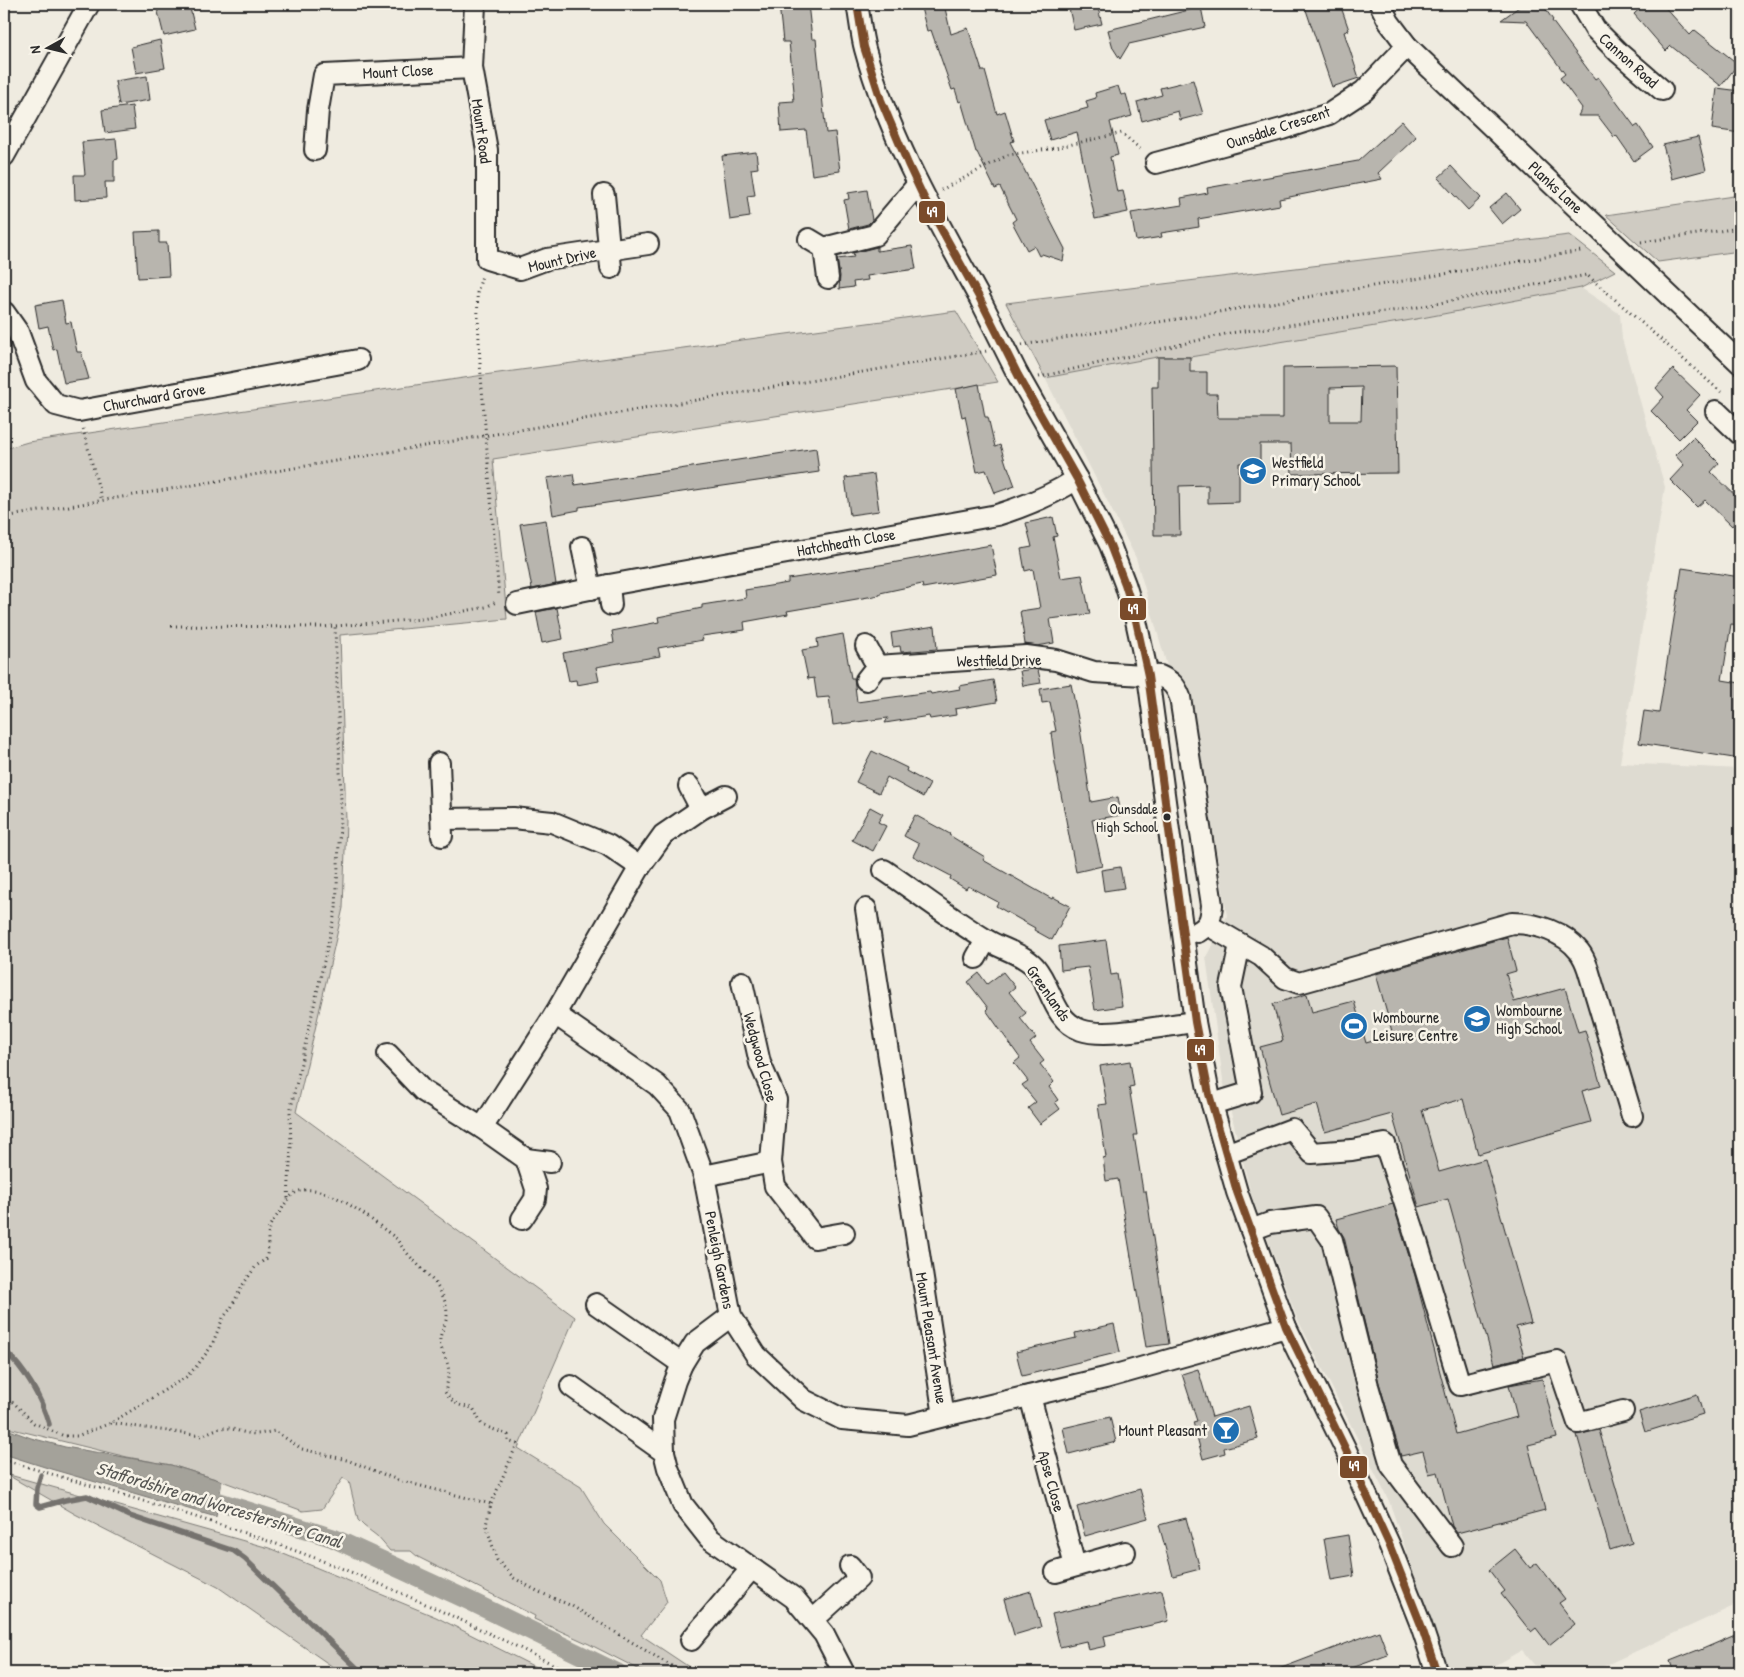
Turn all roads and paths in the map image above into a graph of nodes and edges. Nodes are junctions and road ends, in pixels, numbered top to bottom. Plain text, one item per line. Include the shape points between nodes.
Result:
1 (89, 4) edge
2 (476, 4) edge
3 (857, 4) edge
4 (1380, 4) edge
5 (1580, 4) edge
6 (1407, 46) junction
7 (472, 68) junction
8 (1662, 90) dead end
9 (316, 150) dead end
10 (4, 156) edge
11 (1156, 163) joint
12 (921, 191) junction
13 (604, 195) dead end
14 (1740, 228) edge
15 (1641, 242) dead end
16 (648, 244) dead end
17 (608, 248) junction
18 (1581, 250) dead end
19 (487, 259) junction
20 (611, 268) dead end
21 (828, 278) dead end
22 (4, 312) edge
23 (1013, 347) dead end
24 (994, 350) dead end
25 (358, 360) dead end
26 (1740, 363) edge
27 (1039, 377) dead end
28 (1721, 404) joint
29 (1740, 434) edge
30 (89, 450) dead end
31 (1077, 479) junction
32 (102, 501) junction
33 (4, 517) edge
34 (582, 548) dead end
35 (600, 587) junction
36 (517, 604) dead end
37 (611, 605) dead end
38 (171, 626) dead end
39 (335, 626) junction
40 (866, 646) dead end
41 (1148, 676) junction
42 (439, 763) dead end
43 (689, 786) dead end
44 (726, 796) dead end
45 (701, 808) junction
46 (640, 867) junction
47 (884, 870) dead end
48 (866, 909) dead end
49 (1208, 925) junction
50 (1183, 938) junction
51 (986, 940) junction
52 (1240, 944) junction
53 (976, 958) dead end
54 (742, 982) dead end
55 (554, 1014) junction
56 (1195, 1022) junction
57 (388, 1054) dead end
58 (1212, 1104) junction
59 (1632, 1116) dead end
60 (482, 1128) junction
61 (518, 1154) junction
62 (1226, 1154) junction
63 (550, 1162) dead end
64 (771, 1162) junction
65 (704, 1176) junction
66 (288, 1198) junction
67 (522, 1219) dead end
68 (1251, 1230) junction
69 (844, 1232) dead end
70 (596, 1304) dead end
71 (731, 1316) junction
72 (1286, 1327) junction
73 (682, 1364) junction
74 (571, 1386) dead end
75 (4, 1396) edge
76 (1030, 1396) junction
77 (1623, 1411) dead end
78 (944, 1416) junction
79 (111, 1423) junction
80 (664, 1452) junction
81 (4, 1460) edge
82 (492, 1504) junction
83 (1452, 1546) dead end
84 (1125, 1552) dead end
85 (850, 1566) dead end
86 (1075, 1566) junction
87 (752, 1569) junction
88 (1056, 1572) dead end
89 (813, 1620) junction
90 (691, 1640) dead end
91 (1432, 1672) edge
92 (571, 1673) edge
93 (682, 1673) edge
94 (844, 1673) edge

1 - 10 street
2 - 7 street, Mount Road
3 - 12 street via 864,47 881,100
4 - 6 street, Planks Lane
5 - 8 street, Cannon Road via 1594,29
6 - 11 street, Ounsdale Crescent via 1364,91 1329,114
6 - 26 street, Planks Lane
7 - 9 street, Mount Close via 324,75
7 - 19 street, Mount Road via 488,150
11 - 12 path via 1122,133 1008,155
12 - 21 street via 875,236 817,243
12 - 31 street, bridge
13 - 17 street
14 - 15 path
16 - 17 street, Mount Drive
17 - 19 street, Mount Drive via 547,259 520,269
17 - 20 street, Mount Drive
18 - 23 path
19 - 39 path, bridge via 477,293 499,600 486,607 422,619
22 - 25 street, Churchward Grove via 18,332 36,381 56,405 79,411
24 - 32 path
27 - 28 path via 1230,333 1413,308 1588,275
28 - 29 street
30 - 32 path
31 - 35 street, Hatchheath Close via 1026,506 997,515
31 - 41 street via 1110,545 1125,584
32 - 33 path
34 - 35 street
35 - 36 street, Hatchheath Close
35 - 37 street
38 - 39 path
39 - 66 path via 341,800 336,908 290,1112
40 - 41 street, Westfield Drive via 871,673 1026,656 1056,660 1094,672
41 - 49 street, Westfield Drive via 1160,676 1170,681 1180,697 1212,905
41 - 50 street
42 - 46 street via 442,828 513,818 552,822 608,845
43 - 45 street
44 - 45 street
45 - 46 street via 663,835
46 - 55 street
47 - 51 street, Greenlands
48 - 78 street, Mount Pleasant Avenue
49 - 50 street
49 - 52 street
50 - 56 street
51 - 53 street
51 - 56 street, Greenlands via 1034,967 1054,1005 1066,1021 1079,1030 1094,1034
52 - 58 street via 1231,987 1251,1092
52 - 59 street via 1261,956 1284,978 1299,983 1512,923 1552,932 1580,952 1588,969
54 - 64 street, Wedgwood Close via 760,1063 776,1100
55 - 60 street
55 - 65 street, Penleigh Gardens via 657,1085 680,1110
56 - 58 street
57 - 60 street via 423,1091
58 - 62 street
60 - 61 street
61 - 63 street
61 - 67 street via 536,1189 535,1199
62 - 68 street
62 - 77 street via 1292,1130 1312,1152 1385,1144 1460,1385 1557,1361 1578,1423
64 - 65 street
64 - 69 street, Wedgwood Close via 775,1186 815,1238
65 - 71 street, Penleigh Gardens
66 - 79 path via 269,1227 266,1259 256,1266 242,1286 211,1347 196,1367 186,1377
66 - 82 path via 307,1189 330,1194 351,1205 397,1239 430,1276 443,1296 447,1314 440,1340 449,1368 445,1392 457,1405 473,1408 482,1425 508,1435 508,1440 517,1444
68 - 72 street
68 - 83 street via 1270,1223 1316,1217 1332,1240 1391,1465
70 - 73 street
71 - 73 street via 695,1343
71 - 78 street, Penleigh Gardens via 756,1356 804,1400 842,1419 908,1425
72 - 76 street, Mount Pleasant Avenue
72 - 91 street via 1389,1544 1421,1625
73 - 80 street via 663,1419
74 - 80 street
75 - 79 path via 34,1423 64,1436 77,1436
76 - 78 street, Mount Pleasant Avenue
76 - 86 street, Apse Close
79 - 82 path via 202,1436 226,1427 256,1434 275,1430 302,1449 347,1460 398,1480
80 - 87 street via 683,1505 709,1538
81 - 92 path via 264,1539 328,1563 450,1614
82 - 93 path via 486,1525 496,1560 514,1578 572,1606
84 - 86 street
85 - 89 street via 859,1578
86 - 88 street
87 - 89 street via 794,1598
87 - 90 street
89 - 94 street

